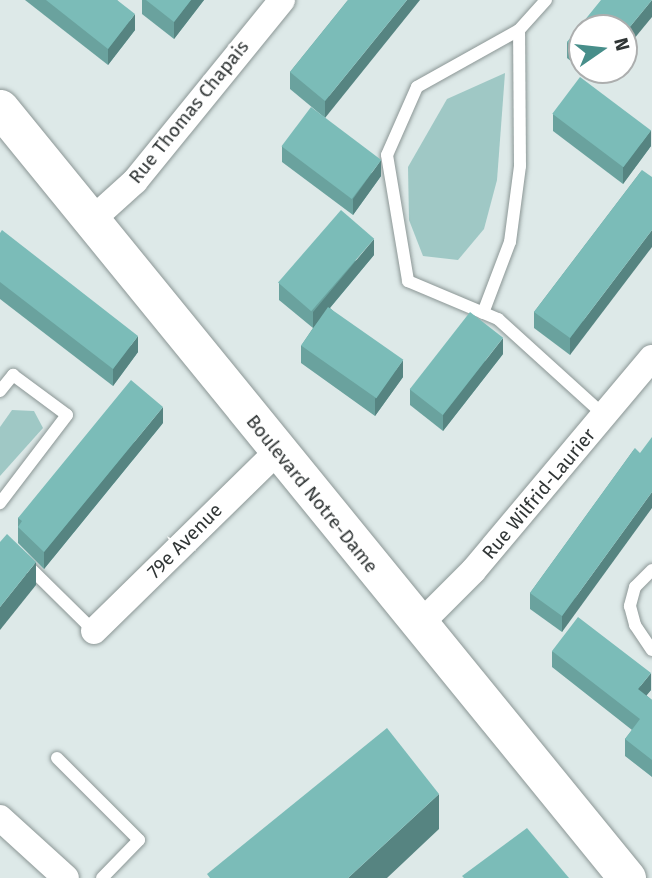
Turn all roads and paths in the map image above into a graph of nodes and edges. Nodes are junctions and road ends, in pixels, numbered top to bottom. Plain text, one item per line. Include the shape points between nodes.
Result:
1 (282, 0) edge
2 (546, 0) edge
3 (519, 30) junction
4 (6, 127) edge
5 (92, 220) junction
6 (483, 313) junction
7 (652, 358) edge
8 (0, 391) edge
9 (605, 416) junction
10 (277, 452) junction
11 (0, 503) edge
12 (17, 554) edge
13 (652, 570) edge
14 (420, 624) junction
15 (94, 631) joint
16 (652, 650) edge
17 (57, 758) dead end
18 (0, 818) edge
19 (66, 878) edge
20 (102, 878) edge
21 (627, 878) edge

1 - 5 street, Rue Thomas Chapais via 135,181
2 - 3 lane
3 - 6 lane via 520,166 510,242
3 - 6 lane via 417,87 387,155 408,281
4 - 5 street, Boulevard Notre-Dame
5 - 10 street, Boulevard Notre-Dame
6 - 9 lane via 498,319
7 - 9 street, Rue Wilfrid-Laurier
8 - 11 lane via 13,375 67,415
9 - 14 street, Rue Wilfrid-Laurier via 465,580
10 - 14 street, Boulevard Notre-Dame
10 - 15 street, 79e Avenue
12 - 15 lane
13 - 16 lane via 635,587 630,606 635,625
14 - 21 street, Boulevard Notre-Dame
17 - 20 lane via 139,840
18 - 19 street

